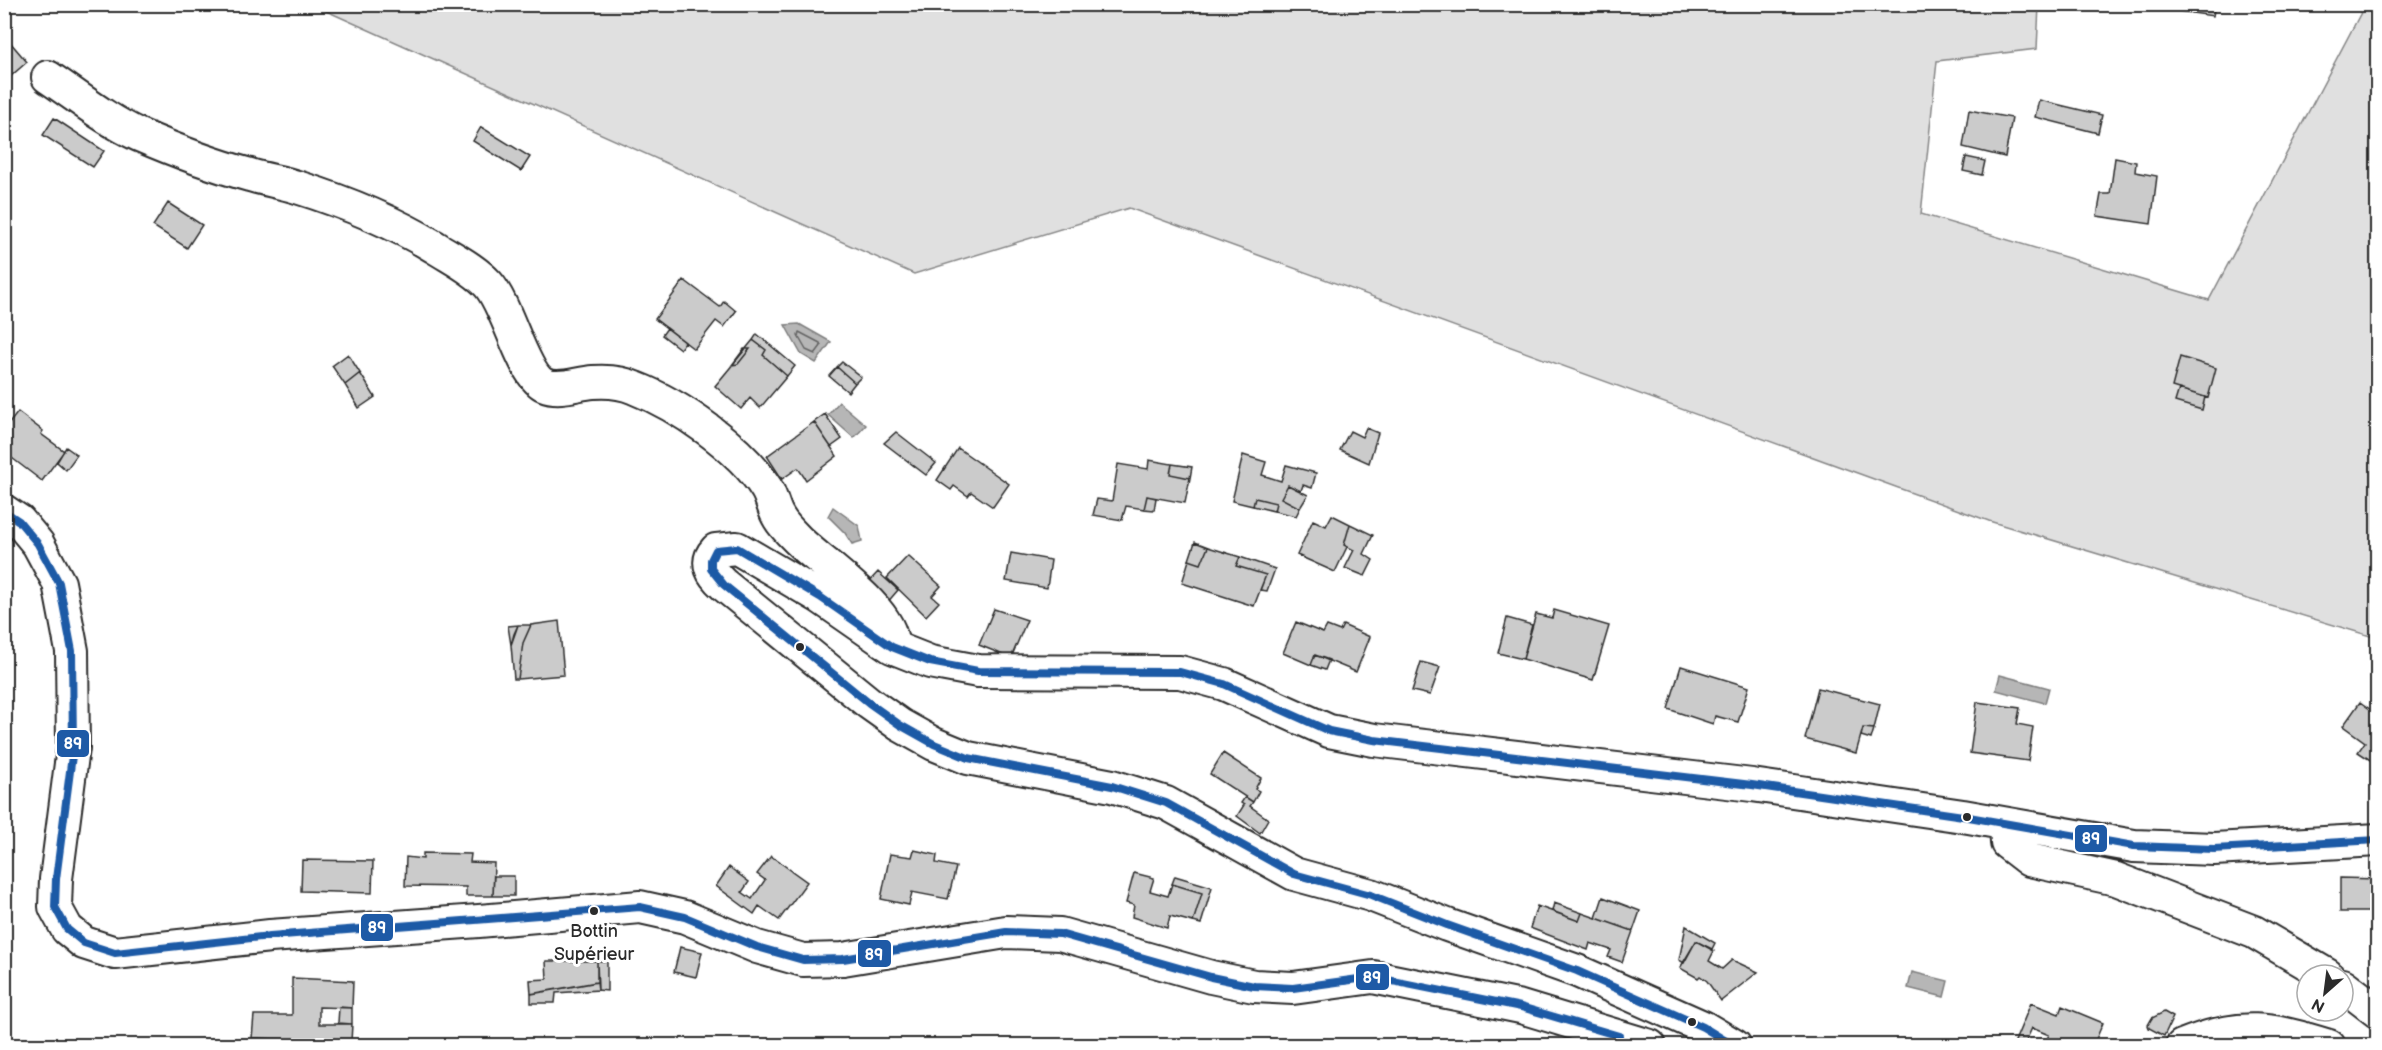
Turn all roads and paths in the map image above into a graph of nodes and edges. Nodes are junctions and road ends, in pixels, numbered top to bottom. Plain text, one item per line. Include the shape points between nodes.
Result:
1 (48, 77) dead end
2 (4, 511) edge
3 (892, 647) junction
4 (2006, 825) junction
5 (2378, 840) edge
6 (2307, 963) edge
7 (2355, 994) edge
8 (2378, 1012) edge
9 (1650, 1046) edge
10 (1735, 1046) edge
11 (2182, 1046) edge
12 (2329, 1046) edge

1 - 3 street via 138,134 248,175 296,186 367,212 465,266 488,284 506,312 533,375 545,385 617,381 637,388 706,429 741,459 766,489 785,526 887,622
2 - 9 street via 19,521 38,544 59,583 72,651 73,748 55,907 67,929 84,943 115,953 270,936 640,907 686,916 757,947 803,960 843,959 1006,932 1060,934 1254,986 1293,988 1373,977 1521,1007
3 - 4 street via 930,662 978,671 1180,672 1224,684 1329,731 1374,740 1752,785
3 - 10 street via 820,597 737,548 716,550 710,556 714,576 724,585 869,703 934,744 969,758 1112,786 1166,803 1294,874 1371,895 1577,970 1703,1027
4 - 5 street via 2134,846 2214,849
4 - 6 street via 2007,843 2029,860 2116,879 2254,932
7 - 8 street
11 - 12 street via 2202,1037 2244,1029 2284,1032

